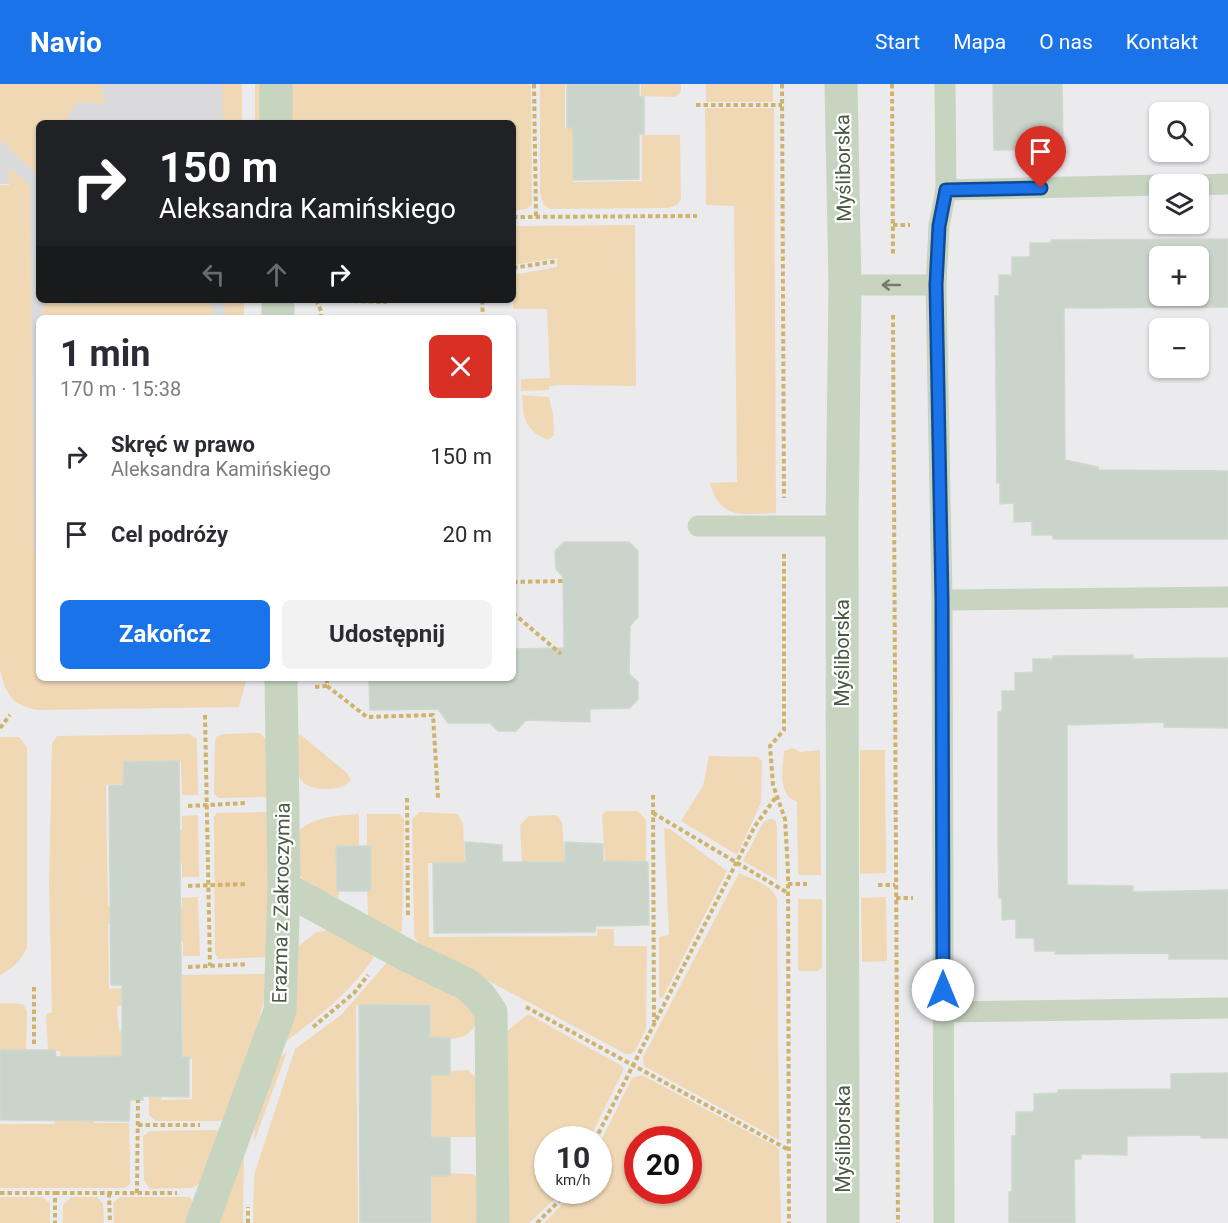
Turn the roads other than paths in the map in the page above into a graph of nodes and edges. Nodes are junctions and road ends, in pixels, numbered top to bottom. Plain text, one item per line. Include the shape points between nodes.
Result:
1 (276, 84) edge
2 (841, 84) edge
3 (945, 84) edge
4 (276, 120) edge
5 (1209, 184) edge
6 (1228, 184) edge
7 (1149, 185) edge
8 (946, 190) junction
9 (845, 285) junction
10 (936, 285) junction
11 (698, 526) dead end
12 (842, 526) junction
13 (1228, 597) edge
14 (942, 600) junction
15 (281, 681) edge
16 (284, 888) junction
17 (1228, 1008) edge
18 (943, 1012) junction
19 (202, 1223) edge
20 (493, 1223) edge
21 (843, 1223) edge
22 (944, 1223) edge

1 - 4 street
2 - 9 street, Myśliborska
3 - 8 lane
5 - 6 lane
7 - 8 lane
8 - 10 lane via 939,226
10 -> 9 lane
9 - 12 street, Myśliborska
10 - 14 lane
11 - 12 lane
12 - 21 street, Myśliborska
13 - 14 lane
14 - 18 lane
15 - 16 street, Erazma z Zakroczymia
16 - 19 street, Erazma z Zakroczymia via 280,1011
16 - 20 street via 466,984 491,1012
17 - 18 lane
18 - 22 lane

